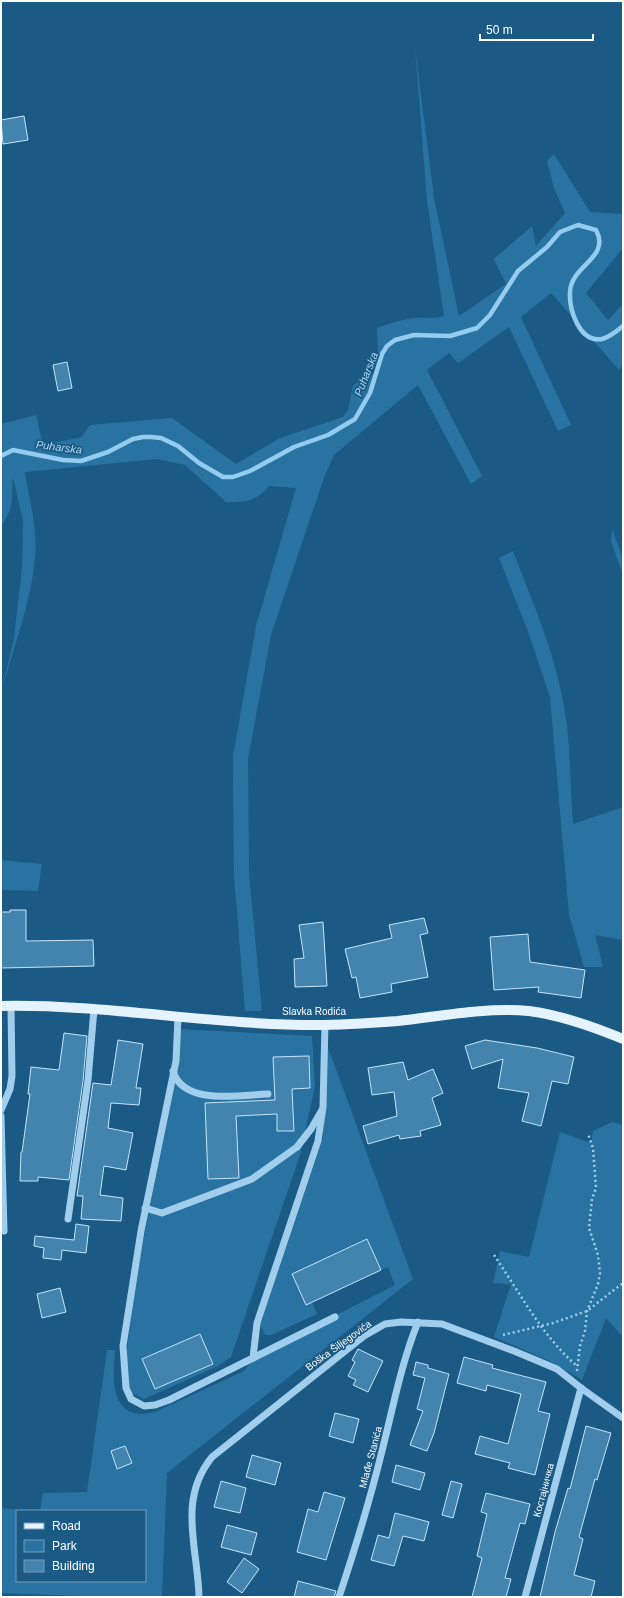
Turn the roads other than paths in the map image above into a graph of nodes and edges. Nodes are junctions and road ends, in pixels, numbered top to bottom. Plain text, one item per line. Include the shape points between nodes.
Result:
1 (6, 1006) edge
2 (94, 1009) junction
3 (178, 1018) junction
4 (325, 1024) junction
5 (623, 1039) edge
6 (173, 1071) junction
7 (268, 1094) dead end
8 (323, 1107) junction
9 (1, 1110) edge
10 (1, 1116) edge
11 (145, 1208) junction
12 (68, 1219) dead end
13 (4, 1232) dead end
14 (335, 1317) dead end
15 (418, 1322) junction
16 (253, 1358) junction
17 (578, 1387) junction
18 (623, 1418) edge
19 (199, 1597) edge
20 (339, 1597) edge
21 (525, 1597) edge

1 - 2 main road, Slavka Rodića
1 - 9 street via 12,1076 10,1089
2 - 3 main road, Slavka Rodića
2 - 12 street via 88,1080
3 - 4 main road, Slavka Rodića
3 - 6 street
4 - 5 main road, Slavka Rodića via 397,1021 489,1010 530,1012 574,1021
4 - 8 street
6 - 7 street via 181,1085 204,1096
6 - 11 street
8 - 11 street via 297,1147 252,1179 162,1213
8 - 16 street via 318,1141 256,1323
10 - 13 street
11 - 16 street via 123,1346 126,1388 131,1400 144,1406 155,1405
14 - 16 street
15 - 17 street, Boška Šiljegovića via 442,1324 486,1340 557,1369
15 - 19 street, Boška Šiljegovića via 385,1324 364,1336 212,1457 203,1468 197,1481 191,1509
15 - 20 street, Mlađe Stanića via 404,1359 380,1460
17 - 18 street, Boška Šiljegovića
17 - 21 street, Костајничка

